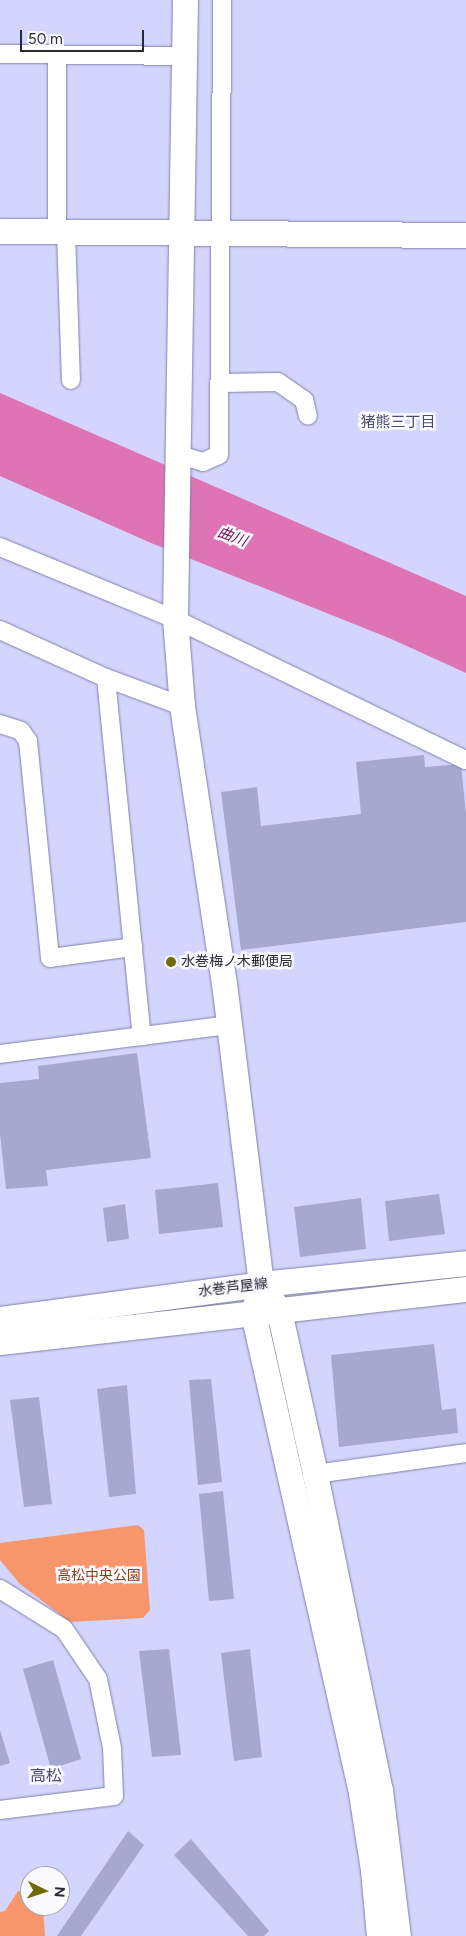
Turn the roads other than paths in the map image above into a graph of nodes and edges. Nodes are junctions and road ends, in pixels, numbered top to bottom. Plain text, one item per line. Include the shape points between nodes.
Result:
1 (185, 0) edge
2 (222, 0) edge
3 (0, 54) edge
4 (56, 54) junction
5 (184, 56) junction
6 (0, 231) edge
7 (61, 231) junction
8 (180, 231) junction
9 (221, 232) junction
10 (466, 235) edge
11 (71, 380) dead end
12 (221, 383) junction
13 (308, 416) dead end
14 (179, 460) junction
15 (0, 547) edge
16 (175, 619) junction
17 (0, 630) edge
18 (106, 678) junction
19 (182, 706) junction
20 (0, 724) edge
21 (466, 760) edge
22 (133, 947) junction
23 (229, 1025) junction
24 (142, 1036) junction
25 (0, 1054) edge
26 (466, 1263) edge
27 (262, 1284) junction
28 (466, 1289) edge
29 (279, 1311) junction
30 (253, 1313) junction
31 (0, 1319) edge
32 (0, 1342) edge
33 (466, 1453) edge
34 (315, 1474) junction
35 (0, 1589) edge
36 (0, 1810) edge
37 (379, 1936) edge
38 (398, 1936) edge

1 - 5 street
2 - 9 street
3 - 4 street
4 - 5 street
4 - 7 street
5 - 8 street
6 - 7 street
7 - 8 street
7 - 11 street
8 - 9 street
8 - 14 street
9 - 10 street
9 - 12 street
12 - 13 street via 278,382 304,400
12 - 14 street via 219,455 203,462
14 - 16 street
15 - 16 street
16 - 19 street
16 - 21 street
17 - 18 street
18 - 19 street
18 - 22 street
19 - 23 street
20 - 22 street via 21,731 28,740 50,958
22 - 24 street
23 - 24 street
23 - 27 street
24 - 25 street
26 - 27 street, 水巻芦屋線
27 - 29 street
27 - 30 street
27 - 31 street, 水巻芦屋線
28 - 29 street, 水巻芦屋線
29 - 30 street, 水巻芦屋線
29 - 34 street
30 - 32 street, 水巻芦屋線
30 - 37 street via 360,1792 373,1870
33 - 34 street
34 - 38 street via 380,1790
35 - 36 street via 64,1629 98,1680 112,1748 114,1796

